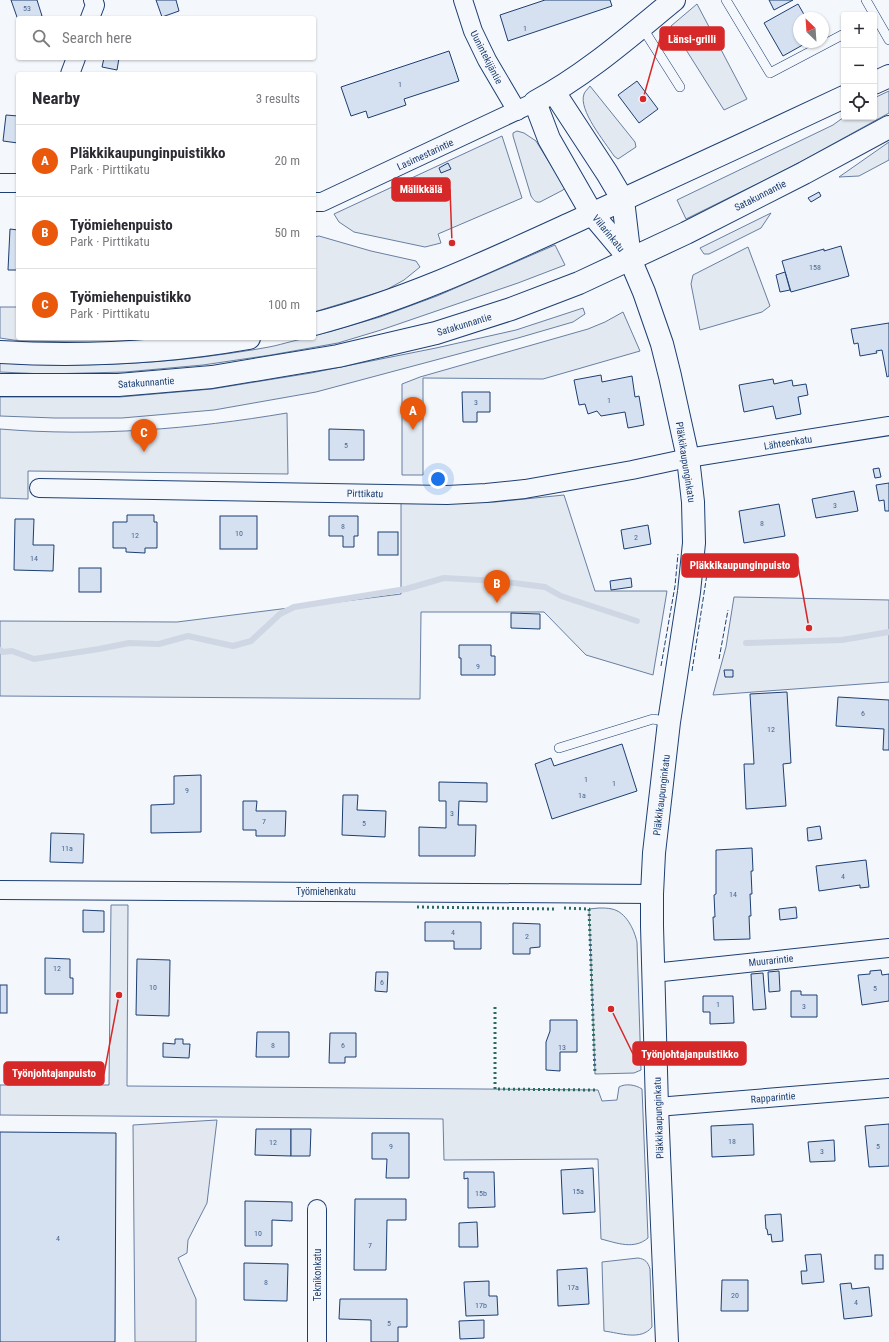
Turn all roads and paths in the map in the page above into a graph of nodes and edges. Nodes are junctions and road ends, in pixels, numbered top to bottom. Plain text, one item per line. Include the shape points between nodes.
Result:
1 (93, 0) edge
2 (463, 0) edge
3 (674, 0) edge
4 (726, 0) edge
5 (866, 0) edge
6 (872, 12) edge
7 (91, 16) edge
8 (877, 21) edge
9 (642, 27) junction
10 (841, 36) edge
11 (889, 40) edge
12 (75, 60) edge
13 (71, 72) edge
14 (889, 76) edge
15 (877, 82) edge
16 (680, 87) dead end
17 (554, 92) junction
18 (841, 98) edge
19 (526, 106) junction
20 (889, 127) edge
21 (0, 183) edge
22 (16, 183) edge
23 (623, 200) junction
24 (316, 202) edge
25 (592, 214) junction
26 (630, 259) junction
27 (316, 323) edge
28 (238, 340) edge
29 (0, 352) edge
30 (0, 385) edge
31 (889, 426) edge
32 (688, 458) junction
33 (40, 488) dead end
34 (670, 722) junction
35 (559, 748) dead end
36 (0, 890) edge
37 (652, 894) junction
38 (889, 948) edge
39 (653, 973) junction
40 (889, 1088) edge
41 (657, 1107) junction
42 (317, 1209) dead end
43 (317, 1342) edge
44 (667, 1342) edge

1 - 7 street via 95,5
2 - 19 street, Uunintekijäntie via 473,31 487,60
3 - 9 main road
4 - 10 lane via 770,73
5 - 6 lane
8 - 11 lane
9 - 16 lane
9 - 17 main road via 586,71
12 - 13 street
14 - 15 main road
17 - 19 main road
17 - 23 main road, Viilarinkatu
18 - 23 main road
19 - 24 street, Lasimestarintie via 322,202
19 - 25 main road, Viilarinkatu via 549,139
20 - 26 main road, Satakunnantie via 804,174
21 - 22 street
23 - 25 main road
23 - 26 main road, Viilarinkatu
25 - 26 main road, Viilarinkatu
25 - 27 main road via 432,285
26 - 30 main road, Satakunnantie via 511,310 436,333 338,356 212,377 118,385
26 - 32 main road, Pläkkikaupunginkatu via 648,301 662,344
28 - 29 main road via 206,346 117,353 70,355
31 - 32 street, Lähteenkatu
32 - 33 street, Pirttikatu via 486,494
32 - 34 main road, Pläkkikaupunginkatu via 694,543
34 - 35 lane via 653,719
34 - 37 main road, Pläkkikaupunginkatu via 655,846
36 - 37 street, Työmiehenkatu
37 - 39 main road, Pläkkikaupunginkatu
38 - 39 street, Muurarintie
39 - 41 main road, Pläkkikaupunginkatu
40 - 41 street, Rapparintie
41 - 44 main road, Pläkkikaupunginkatu
42 - 43 street, Teknikonkatu

